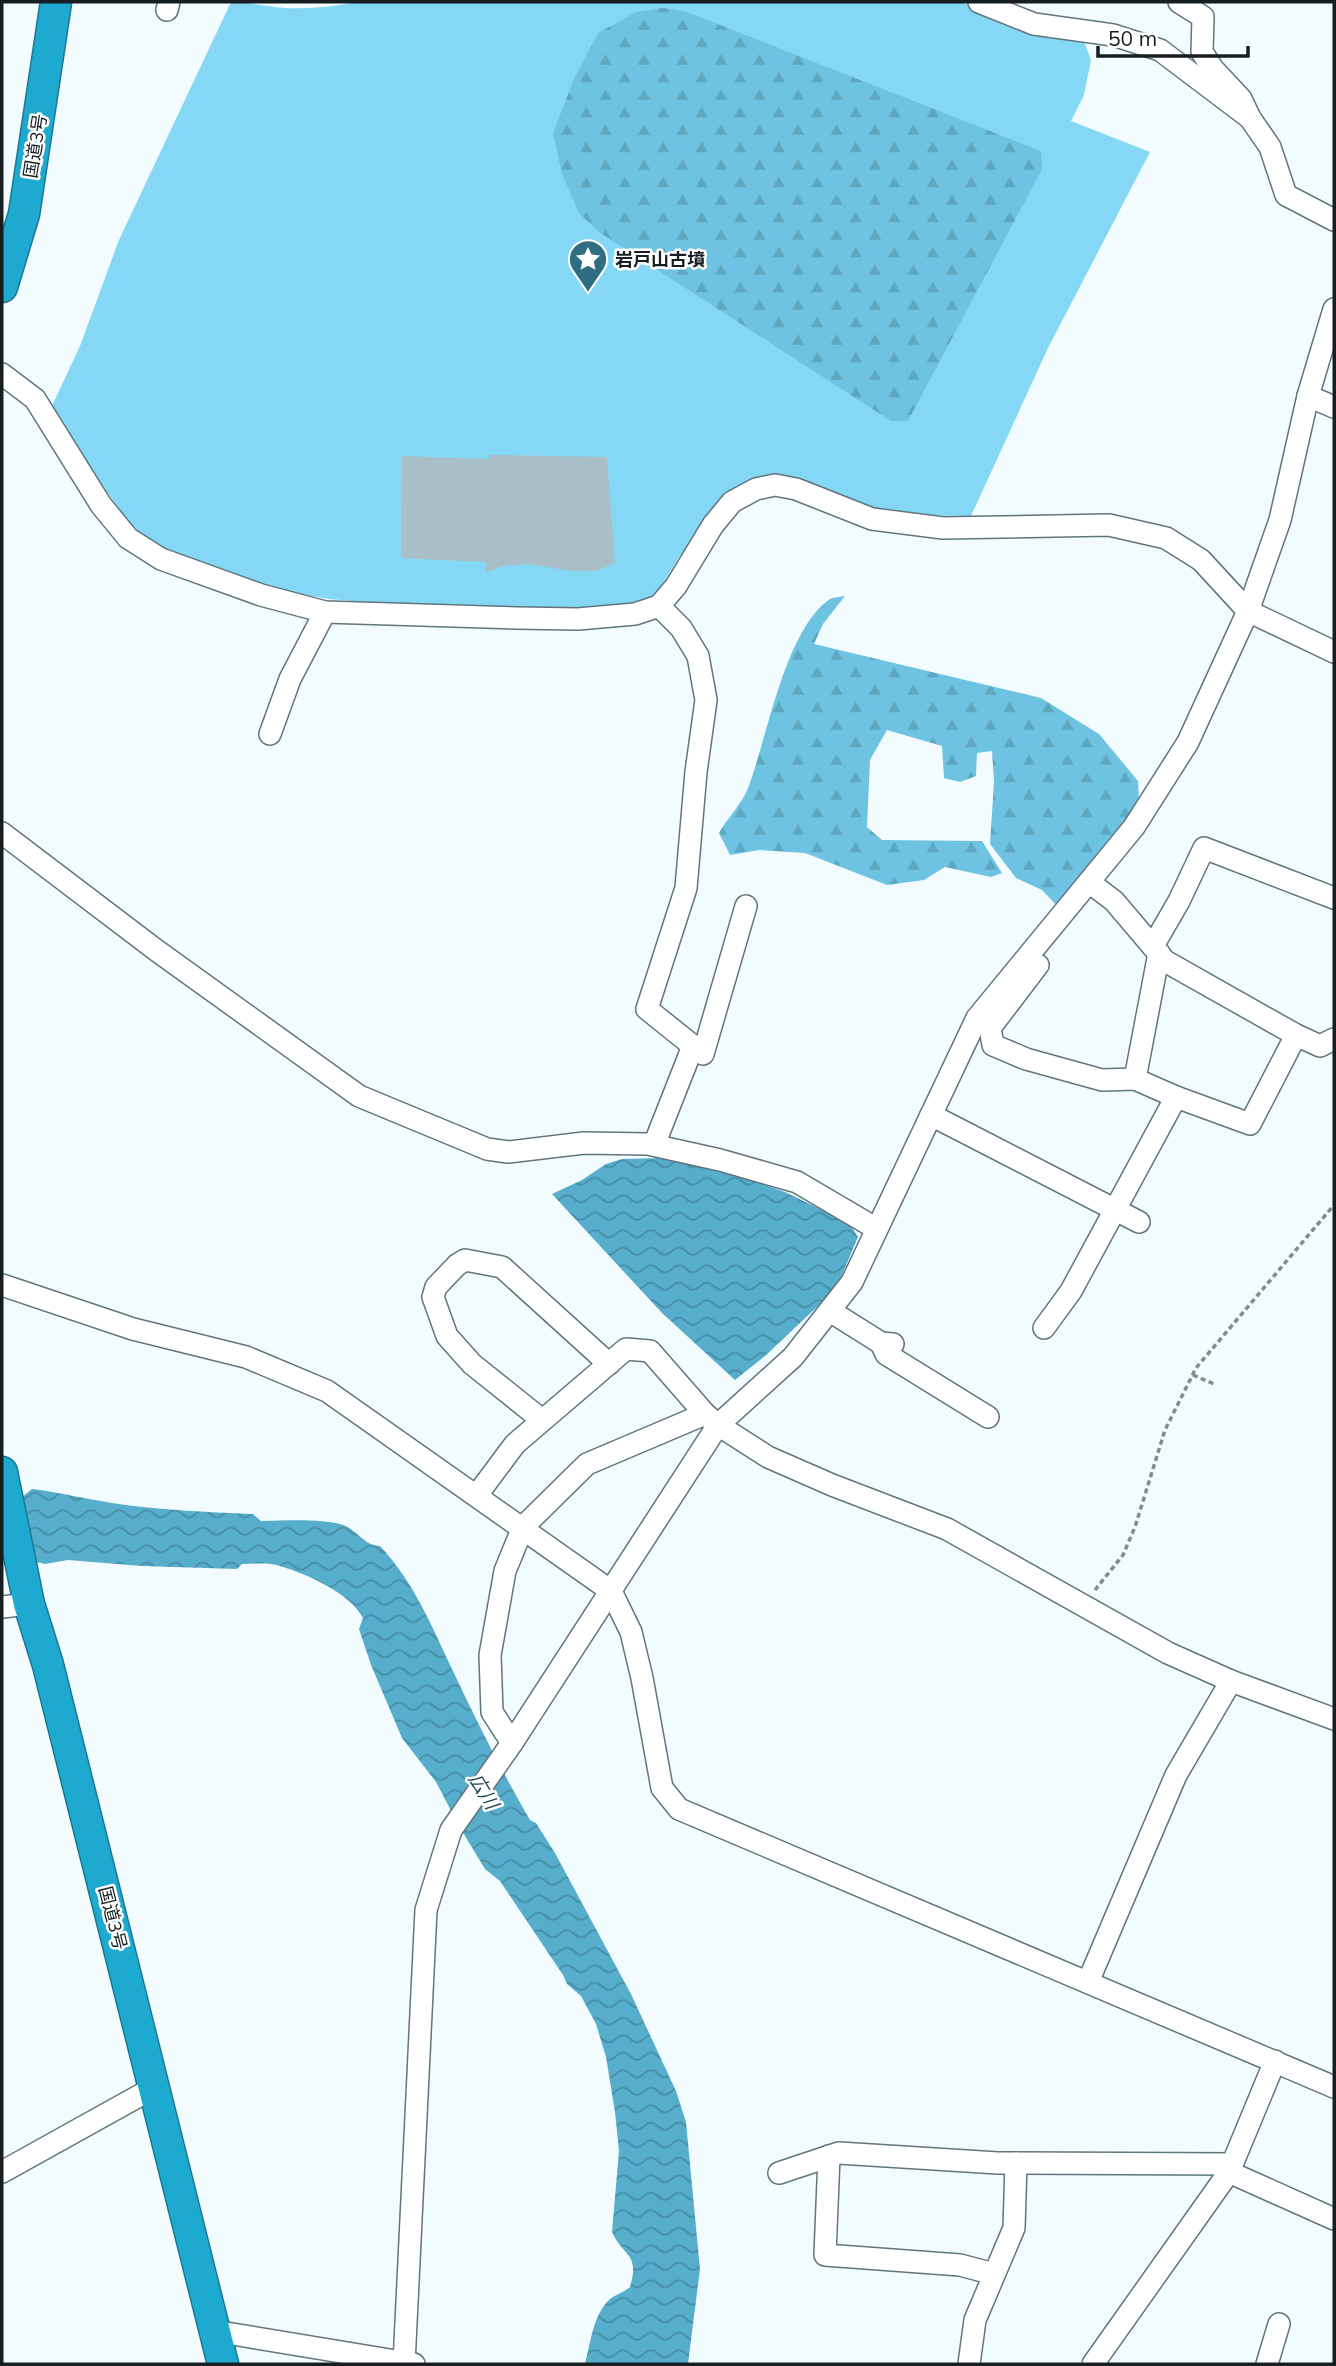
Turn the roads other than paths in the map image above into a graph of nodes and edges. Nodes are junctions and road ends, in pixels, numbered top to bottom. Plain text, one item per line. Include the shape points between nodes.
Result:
1 (56, 2) edge
2 (979, 2) edge
3 (1179, 2) edge
4 (1250, 118) junction
5 (1334, 220) edge
6 (3, 275) edge
7 (1334, 309) edge
8 (2, 374) edge
9 (1308, 396) junction
10 (1334, 407) edge
11 (659, 606) junction
12 (1248, 611) junction
13 (325, 612) junction
14 (1334, 652) edge
15 (270, 734) dead end
16 (2, 832) edge
17 (1089, 882) junction
18 (1334, 898) edge
19 (746, 906) dead end
20 (1062, 915) junction
21 (1156, 950) junction
22 (1296, 1035) junction
23 (1334, 1039) edge
24 (693, 1046) junction
25 (1135, 1079) junction
26 (1176, 1097) junction
27 (931, 1115) junction
28 (654, 1145) junction
29 (1114, 1209) junction
30 (1139, 1222) dead end
31 (877, 1229) junction
32 (2, 1285) edge
33 (830, 1311) junction
34 (1044, 1328) dead end
35 (610, 1364) junction
36 (988, 1417) dead end
37 (542, 1420) junction
38 (712, 1420) junction
39 (3, 1476) edge
40 (477, 1495) junction
41 (523, 1527) junction
42 (611, 1591) junction
43 (15, 1605) edge
44 (1231, 1681) junction
45 (1334, 1719) edge
46 (508, 1748) junction
47 (1088, 1982) junction
48 (1275, 2061) junction
49 (155, 2087) junction
50 (1334, 2087) edge
51 (829, 2156) junction
52 (1016, 2162) junction
53 (1230, 2168) junction
54 (2, 2172) edge
55 (779, 2173) dead end
56 (1334, 2219) edge
57 (994, 2274) junction
58 (1279, 2324) dead end
59 (214, 2331) junction
60 (223, 2364) edge
61 (408, 2364) edge
62 (969, 2364) edge
63 (1093, 2364) edge
64 (1267, 2364) edge

1 - 6 highway, 国道3号 via 24,214
2 - 4 street via 1034,24 1112,35 1160,50
3 - 4 street via 1203,17 1202,52 1241,99
4 - 5 street via 1270,147 1286,195
7 - 9 street
8 - 13 street via 36,399 101,505 128,538 173,563
9 - 10 street
9 - 12 street via 1280,520
11 - 12 street via 732,502 756,488 775,485 872,519 943,528 1109,524 1166,538 1201,559
11 - 13 street via 635,614 578,619
11 - 24 street via 681,628 698,656 706,700 685,888 647,1009
12 - 14 street
12 - 17 street via 1188,742 1134,827
13 - 15 street via 290,680
16 - 28 street via 359,1096 488,1149 508,1152 584,1143
17 - 20 street
17 - 21 street via 1114,901
18 - 21 street via 1204,848
19 - 24 street via 703,1054
20 - 25 street via 1071,922 990,1028 993,1045 1102,1080
20 - 27 street via 977,1018
21 - 22 street via 1165,961
21 - 25 street
22 - 23 street via 1320,1046
22 - 26 street via 1250,1124
24 - 28 street
25 - 26 street
26 - 29 street
27 - 29 street
27 - 31 street
28 - 31 street via 797,1182
29 - 30 street
29 - 34 street via 1071,1291
31 - 33 street via 852,1282
32 - 40 street via 133,1329 246,1357 327,1391
33 - 36 street via 890,1344 886,1354
33 - 38 street via 793,1357
35 - 37 street
35 - 37 street via 502,1267 465,1260 457,1265 436,1287 433,1297 447,1336 472,1364
35 - 38 street via 626,1349 650,1351
37 - 40 street via 515,1444
38 - 41 street via 587,1464
38 - 42 street
38 - 44 street via 768,1457 947,1528 1168,1653
39 - 43 highway, 国道3号 via 23,1572
40 - 41 street
41 - 42 street
41 - 46 street via 505,1572 490,1656 492,1712
42 - 46 street
42 - 47 street via 631,1632 662,1788 679,1809
43 - 49 highway, 国道3号 via 48,1665
44 - 45 street
44 - 47 street via 1176,1775
46 - 61 street via 451,1830 426,1910
47 - 48 street
48 - 50 street
48 - 53 street
49 - 54 street
49 - 59 highway, 国道3号
51 - 52 street
51 - 55 street
51 - 57 street via 825,2255 960,2265
52 - 53 street
52 - 57 street via 1014,2228
53 - 56 street
53 - 63 street
57 - 62 street via 975,2320
58 - 64 street
59 - 60 highway, 国道3号
59 - 61 street

